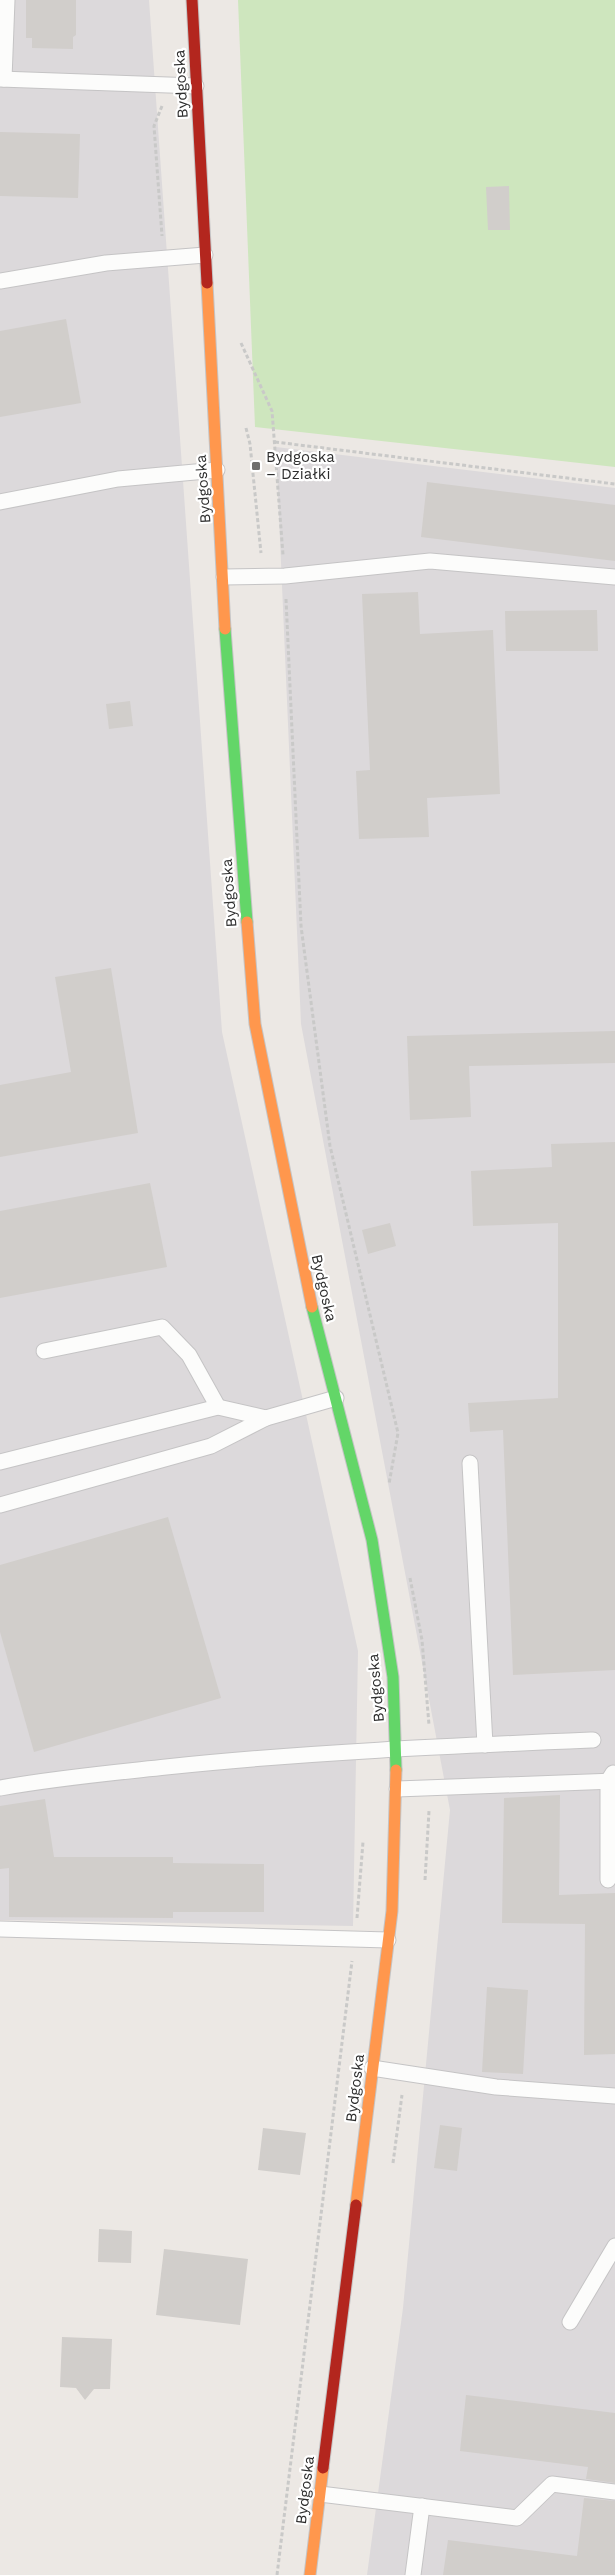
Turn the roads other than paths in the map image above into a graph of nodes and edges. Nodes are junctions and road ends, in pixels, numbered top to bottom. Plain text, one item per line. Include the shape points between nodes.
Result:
1 (7, 0) edge
2 (192, 0) edge
3 (2, 79) edge
4 (196, 86) junction
5 (205, 255) junction
6 (0, 281) edge
7 (217, 470) junction
8 (0, 502) edge
9 (224, 577) junction
10 (615, 577) edge
11 (44, 1351) dead end
12 (336, 1398) junction
13 (218, 1407) junction
14 (266, 1418) junction
15 (0, 1462) edge
16 (470, 1463) dead end
17 (0, 1505) edge
18 (594, 1740) dead end
19 (485, 1745) junction
20 (396, 1748) junction
21 (613, 1777) edge
22 (0, 1788) edge
23 (397, 1789) junction
24 (608, 1880) dead end
25 (0, 1929) edge
26 (388, 1940) junction
27 (372, 2068) junction
28 (615, 2096) edge
29 (615, 2246) edge
30 (570, 2322) dead end
31 (615, 2492) edge
32 (320, 2494) junction
33 (422, 2506) junction
34 (310, 2575) edge
35 (413, 2575) edge

1 - 3 lane
2 - 4 street, Bydgoska
3 - 4 lane
4 - 5 street, Bydgoska
5 - 6 lane via 106,263
5 - 7 street, Bydgoska
7 - 8 lane via 118,479
7 - 9 street, Bydgoska
9 - 10 lane via 285,576 430,561
9 - 12 street, Bydgoska via 229,696 255,1024 306,1283
11 - 13 lane via 162,1327 189,1355
12 - 14 lane
12 - 20 street, Bydgoska via 372,1540 393,1677
13 - 14 lane
13 - 15 lane
14 - 17 lane via 211,1446
16 - 19 lane
18 - 19 lane
19 - 20 lane
20 - 22 lane via 247,1759 44,1780
20 - 23 street, Bydgoska
21 - 23 lane
21 - 24 lane
23 - 26 street, Bydgoska
25 - 26 lane
26 - 27 street, Bydgoska
27 - 28 lane via 496,2087
27 - 32 street, Bydgoska
29 - 30 lane
31 - 33 lane via 552,2484 517,2518
32 - 33 lane
32 - 34 street, Bydgoska
33 - 35 lane

